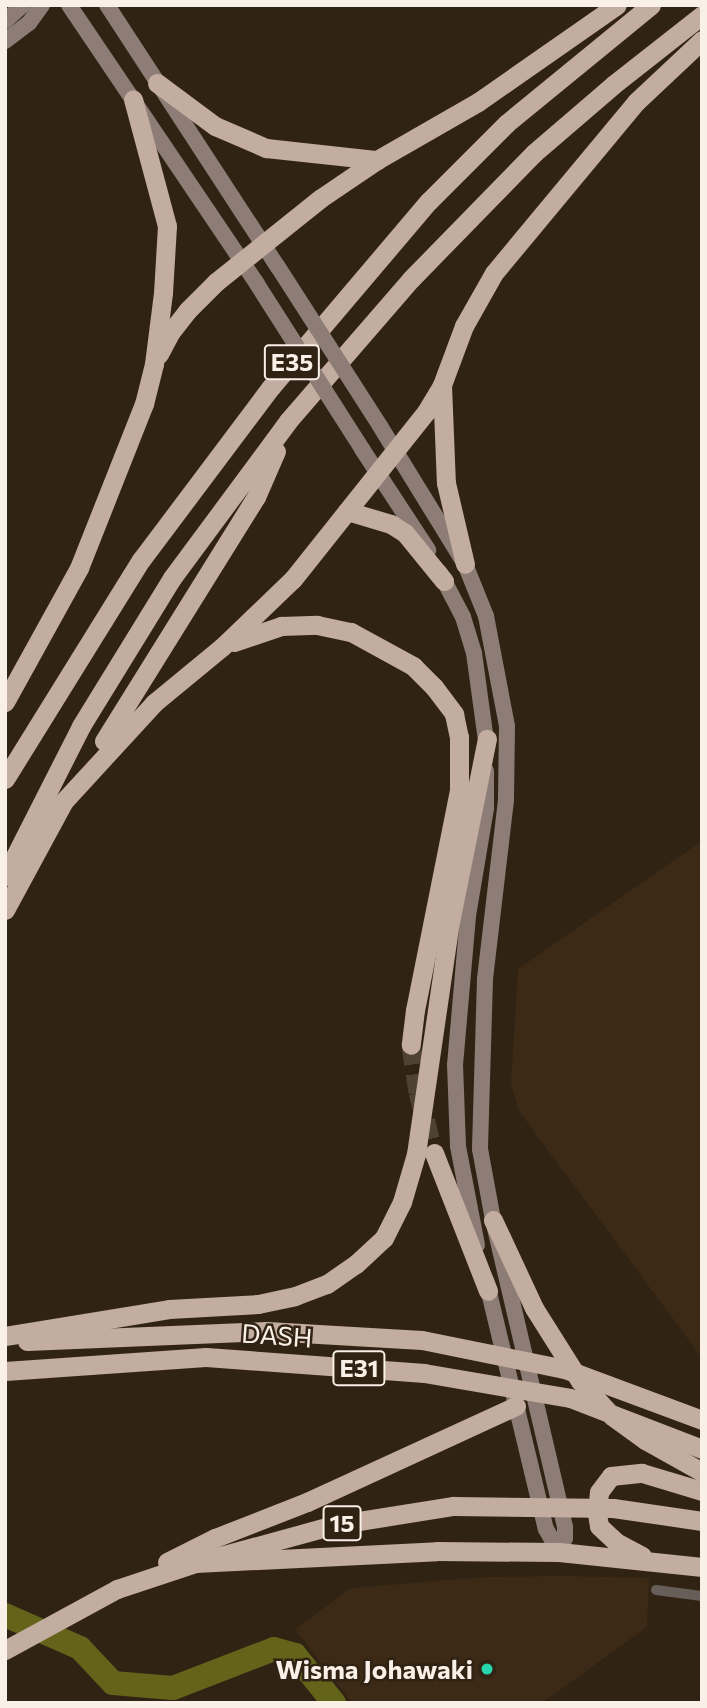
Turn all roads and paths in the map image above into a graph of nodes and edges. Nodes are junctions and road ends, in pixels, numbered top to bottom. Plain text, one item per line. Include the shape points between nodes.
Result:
1 (23, 5) edge
2 (42, 5) edge
3 (69, 5) edge
4 (107, 5) edge
5 (617, 5) edge
6 (651, 5) edge
7 (702, 16) edge
8 (5, 21) edge
9 (702, 40) edge
10 (5, 41) edge
11 (157, 82) junction
12 (133, 99) junction
13 (377, 160) junction
14 (264, 245) junction
15 (242, 262) junction
16 (154, 364) junction
17 (442, 385) junction
18 (288, 421) junction
19 (396, 450) junction
20 (377, 472) junction
21 (347, 511) junction
22 (464, 564) junction
23 (444, 581) junction
24 (222, 647) junction
25 (5, 702) edge
26 (487, 739) junction
27 (5, 779) edge
28 (64, 801) junction
29 (5, 876) edge
30 (5, 910) edge
31 (411, 1045) tunnel mouth
32 (434, 1153) tunnel mouth
33 (493, 1220) junction
34 (488, 1291) junction
35 (5, 1336) edge
36 (5, 1342) edge
37 (5, 1371) edge
38 (516, 1406) junction
39 (702, 1420) edge
40 (702, 1449) edge
41 (702, 1472) edge
42 (702, 1491) edge
43 (702, 1521) edge
44 (559, 1552) junction
45 (656, 1561) junction
46 (195, 1563) junction
47 (702, 1567) edge
48 (150, 1577) junction
49 (656, 1590) dead end
50 (702, 1596) edge
51 (5, 1650) edge

1 - 8 main road
2 - 10 main road via 29,23
3 - 12 main road
4 - 11 main road
5 - 13 highway via 478,102
6 - 27 highway, E35 via 507,123 429,201 271,387 141,560
7 - 18 highway, E35 via 534,153 411,279
9 - 17 highway via 636,102 494,273 464,326
11 - 13 highway via 215,126 266,148
11 - 14 main road
12 - 15 main road
12 - 16 highway via 167,226
13 - 14 highway
14 - 15 highway
14 - 19 main road, bridge
15 - 16 highway via 188,310
15 - 20 main road, bridge
16 - 25 highway via 144,404 79,568
17 - 19 highway
17 - 22 highway via 446,483
18 - 28 highway via 256,497
18 - 29 highway, E35 via 165,589 81,726
19 - 20 highway
19 - 22 main road
20 - 21 highway
20 - 23 main road
21 - 23 highway via 405,533
21 - 24 highway via 293,579
22 - 33 main road via 486,616 507,726 506,800 481,1052 480,1149
23 - 26 main road via 463,617 474,653
24 - 28 highway via 155,703
24 - 31 highway via 281,626 317,625 351,632 413,666 454,714 459,790
26 - 34 main road via 486,808 468,916 455,1065 458,1146
26 - 35 highway, bridge via 450,922 416,1154 402,1202 384,1238 327,1284 295,1297 169,1309
28 - 30 highway
32 - 34 highway
33 - 41 highway via 534,1308 580,1381 612,1416
33 - 44 main road via 565,1527
34 - 38 main road
36 - 39 highway, DASH / E31, bridge via 267,1331 422,1340 565,1369
37 - 40 highway, DASH / E31, bridge via 206,1357 424,1373 569,1398
38 - 44 main road via 546,1529
38 - 48 highway via 307,1502 215,1538 169,1560
42 - 45 highway via 626,1472 611,1476 599,1492 599,1525 635,1554
43 - 46 highway, 15, bridge via 613,1508 453,1506 334,1525
44 - 45 highway
44 - 46 highway via 437,1551
45 - 47 highway
46 - 48 highway, 15
48 - 51 highway, 15 via 101,1597
49 - 50 street

